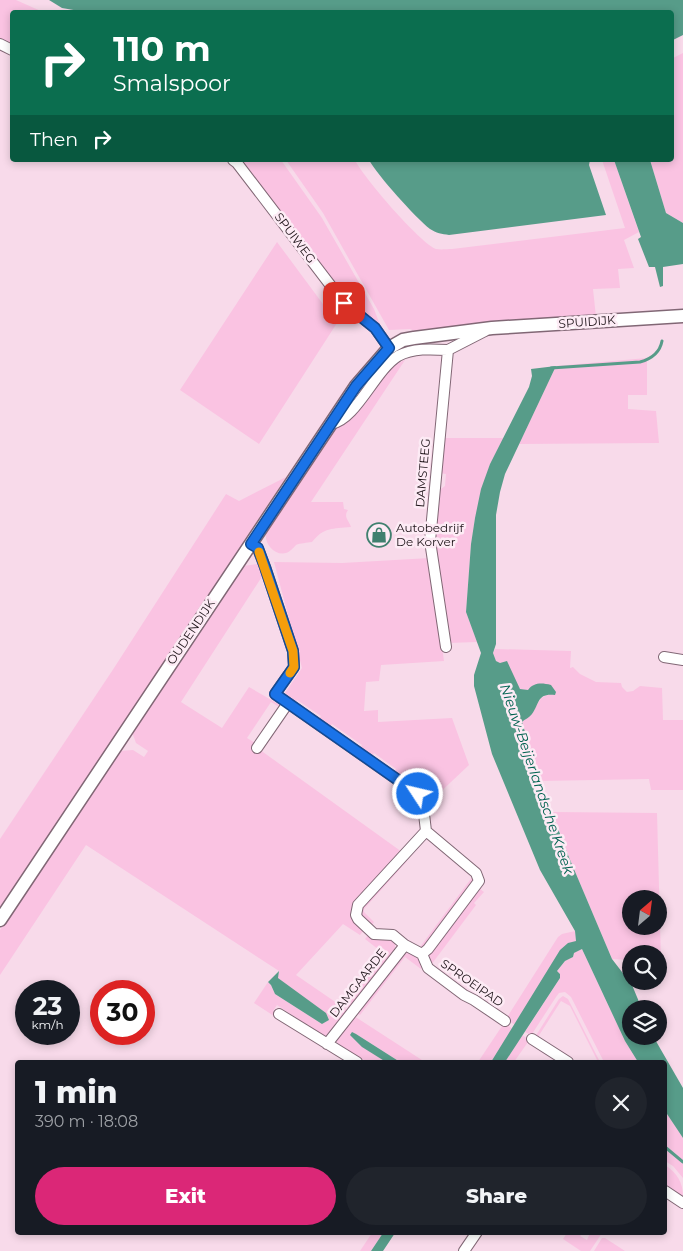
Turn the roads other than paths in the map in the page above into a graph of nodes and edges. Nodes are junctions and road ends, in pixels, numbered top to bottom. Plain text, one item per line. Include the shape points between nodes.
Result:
1 (236, 162) edge
2 (683, 316) edge
3 (492, 328) junction
4 (389, 348) junction
5 (448, 350) junction
6 (331, 424) junction
7 (251, 544) junction
8 (446, 647) dead end
9 (664, 657) dead end
10 (683, 660) edge
11 (288, 703) junction
12 (257, 748) dead end
13 (426, 832) junction
14 (0, 920) edge
15 (405, 945) junction
16 (422, 954) junction
17 (279, 1014) dead end
18 (505, 1021) dead end
19 (532, 1038) dead end
20 (327, 1044) junction
21 (354, 1060) edge
22 (565, 1060) edge
23 (667, 1192) edge
24 (683, 1203) edge
25 (475, 1235) edge
26 (464, 1251) edge

1 - 4 street, SPUIWEG via 344,303 375,328
2 - 3 street, SPUIDIJK
3 - 4 street via 403,340
3 - 5 street
4 - 6 street, OUDENDIJK via 356,386
5 - 6 street via 426,349 399,356 348,415
5 - 8 street, DAMSTEEG via 430,541
6 - 7 street, OUDENDIJK
7 - 11 street via 258,548 293,651 294,667 275,694
7 - 14 street, OUDENDIJK
9 - 10 street
11 - 12 street
11 - 13 street via 422,797
13 - 15 street, DAMGAARDE via 356,910 358,919 370,931 394,935
13 - 16 street via 476,873 479,881
15 - 16 street, SPROEIPAD
15 - 20 street, DAMGAARDE
16 - 18 street, SPROEIPAD via 428,968
17 - 20 street
19 - 22 street
20 - 21 street
23 - 24 street
25 - 26 street

